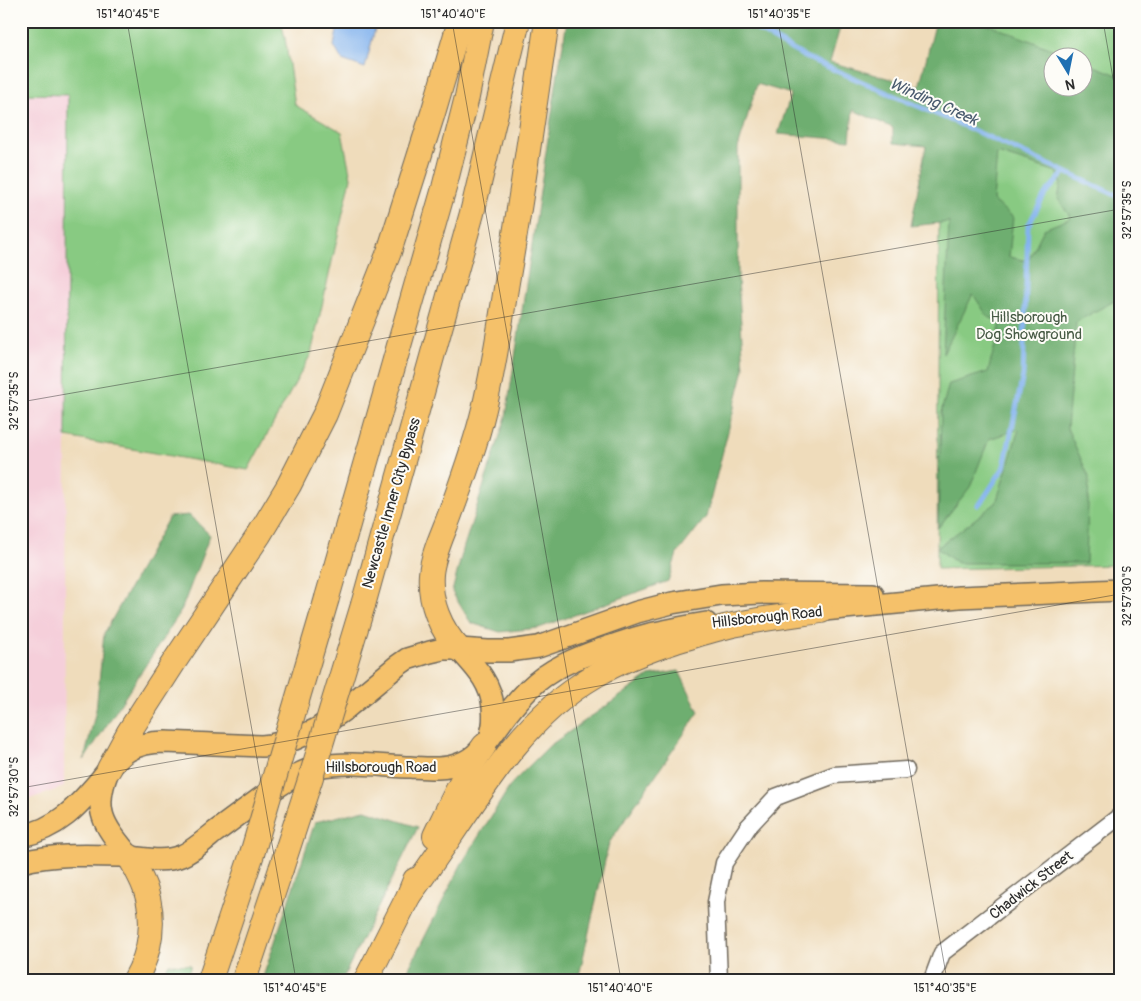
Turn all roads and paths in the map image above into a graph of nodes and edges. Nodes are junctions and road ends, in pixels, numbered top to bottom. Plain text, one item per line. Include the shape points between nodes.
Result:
1 (460, 21) edge
2 (482, 21) edge
3 (518, 21) edge
4 (547, 21) edge
5 (1120, 590) edge
6 (959, 597) junction
7 (821, 611) junction
8 (459, 649) junction
9 (487, 742) junction
10 (109, 769) junction
11 (906, 770) dead end
12 (1120, 816) edge
13 (449, 828) junction
14 (21, 836) edge
15 (129, 856) junction
16 (21, 862) edge
17 (409, 895) junction
18 (135, 980) edge
19 (210, 980) edge
20 (244, 980) edge
21 (366, 980) edge
22 (719, 980) edge
23 (932, 980) edge

1 - 10 highway via 388,252 326,414 273,513 129,732
2 - 19 highway, bridge via 444,188 252,854
3 - 20 highway, Newcastle Inner City Bypass, bridge via 472,213 363,605
4 - 8 highway via 490,383 480,426 431,573 431,592 437,615
5 - 6 main road, Hillsborough Road
6 - 7 main road, Hillsborough Road
6 - 8 main road, Hillsborough Road via 721,595 637,612 538,647 509,651
7 - 9 main road, Hillsborough Road via 748,617 674,629 588,654 558,668 530,687
7 - 13 highway via 715,630 637,654 595,675 526,732
8 - 9 main road via 482,675 492,696 493,725
8 - 10 main road, Hillsborough Road via 430,652 407,659 325,725 295,739 262,746 147,743 128,752
9 - 13 highway via 462,780
9 - 15 main road, Hillsborough Road via 474,756 454,766 355,764 310,769 283,783 181,856 162,860
10 - 14 main road, Hillsborough Road via 68,815 46,829
10 - 15 main road via 101,792 102,813 107,827
11 - 22 street via 834,775 776,797 748,826 724,863 716,902
12 - 23 street, Chadwick Street via 942,953
13 - 17 highway via 428,870
13 - 17 highway via 423,862
15 - 16 main road, Hillsborough Road via 72,855
15 - 18 highway via 145,889 152,922 149,945
17 - 21 highway

